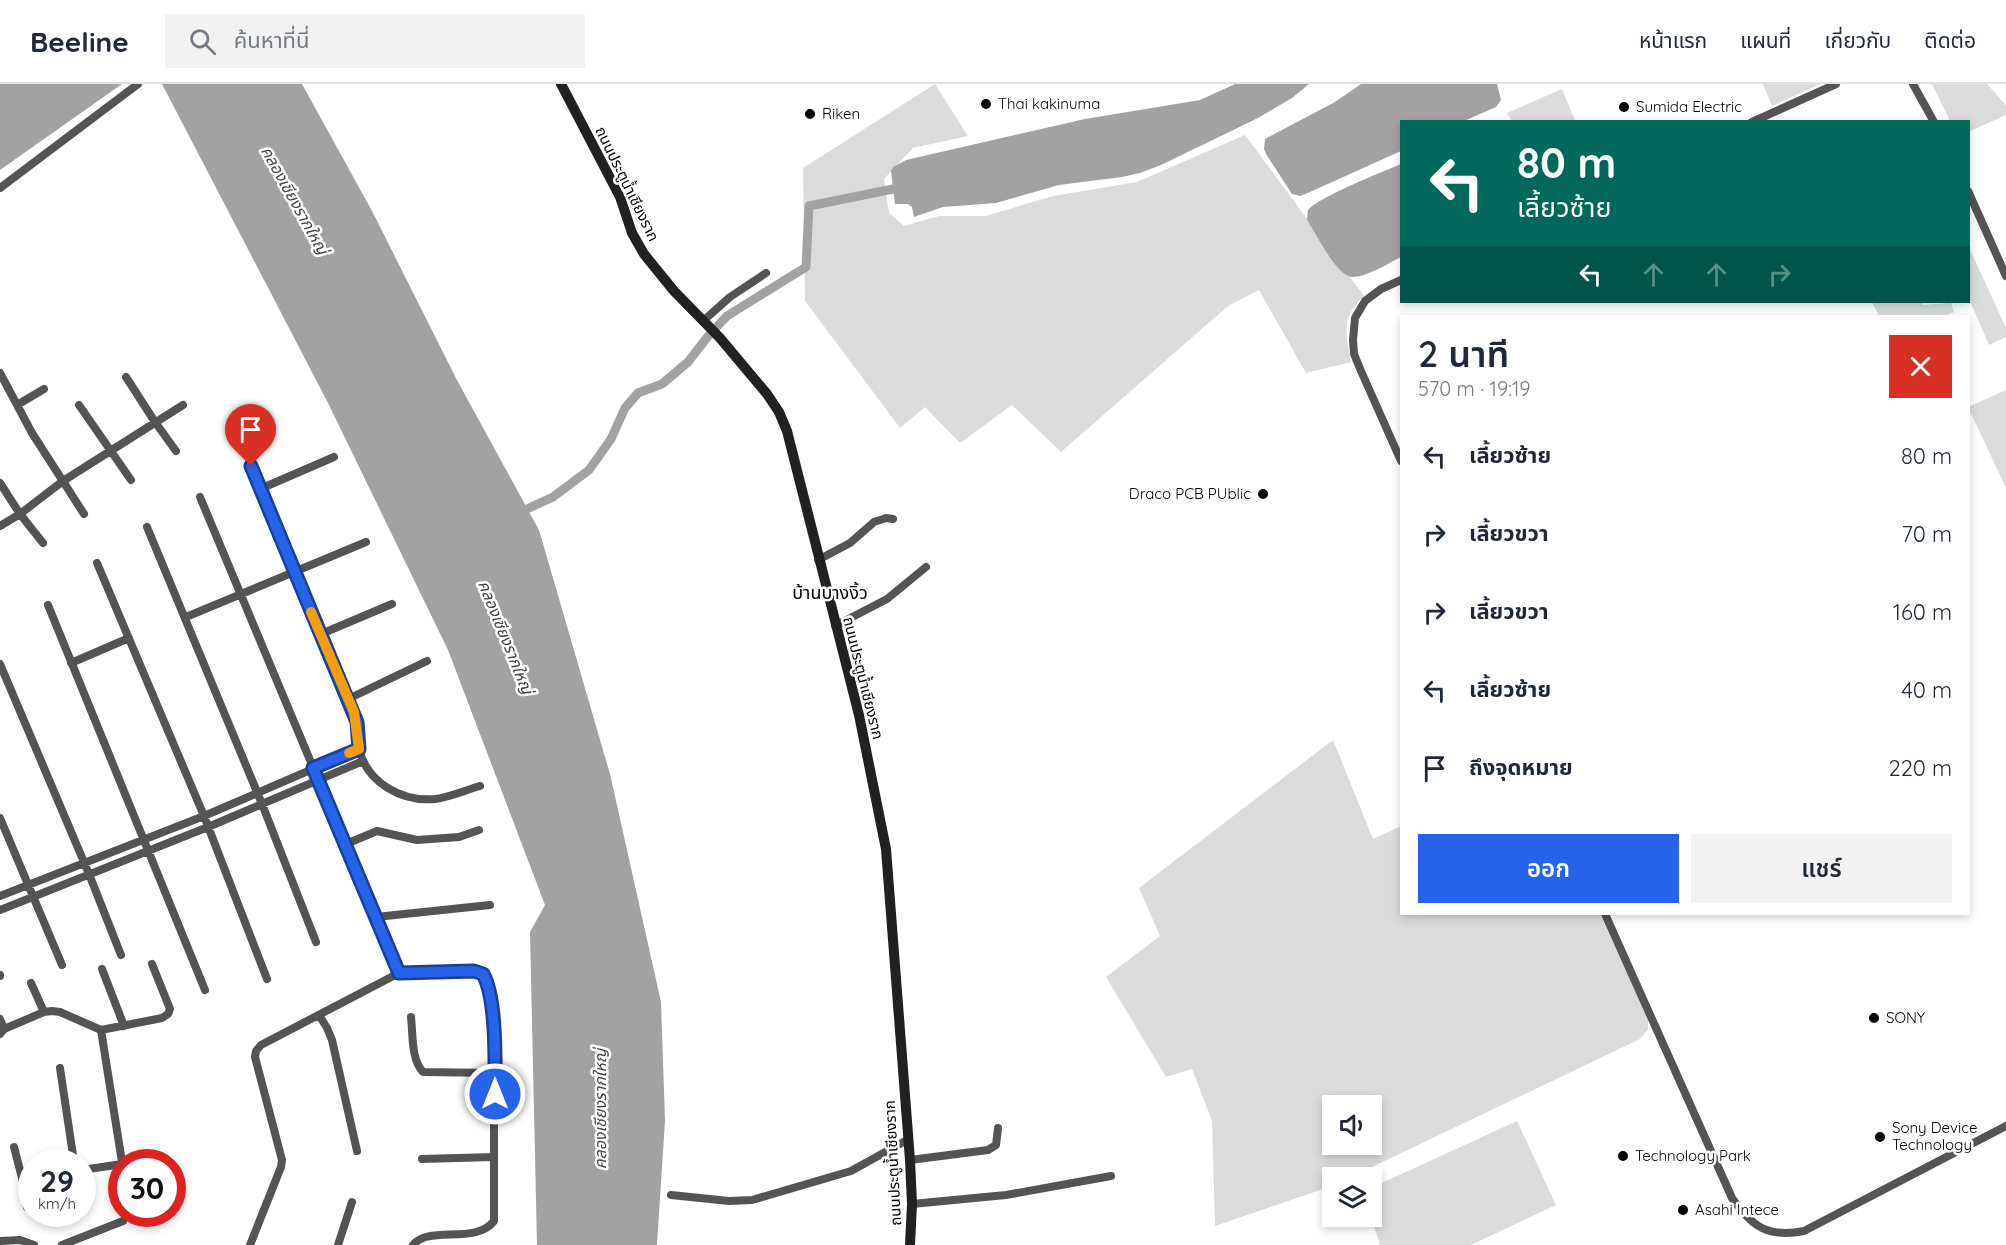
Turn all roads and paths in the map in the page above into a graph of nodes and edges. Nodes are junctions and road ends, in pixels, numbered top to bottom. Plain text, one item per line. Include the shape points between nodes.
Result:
1 (138, 84) edge
2 (561, 84) edge
3 (1836, 84) edge
4 (1913, 84) edge
5 (1756, 120) edge
6 (1933, 120) edge
7 (0, 188) edge
8 (1970, 195) edge
9 (766, 273) dead end
10 (2006, 276) edge
11 (1400, 280) edge
12 (705, 323) junction
13 (0, 373) edge
14 (126, 377) dead end
15 (44, 389) dead end
16 (17, 405) junction
17 (79, 405) dead end
18 (183, 405) dead end
19 (155, 422) junction
20 (111, 451) junction
21 (176, 451) dead end
22 (334, 457) dead end
23 (1400, 459) edge
24 (251, 466) dead end
25 (131, 480) dead end
26 (63, 481) junction
27 (0, 483) edge
28 (260, 489) junction
29 (200, 497) dead end
30 (20, 514) junction
31 (84, 514) dead end
32 (893, 519) dead end
33 (0, 526) edge
34 (147, 526) dead end
35 (366, 542) dead end
36 (43, 543) dead end
37 (818, 560) junction
38 (97, 563) dead end
39 (926, 567) dead end
40 (294, 573) junction
41 (241, 595) junction
42 (48, 604) dead end
43 (392, 604) dead end
44 (186, 617) junction
45 (835, 626) junction
46 (321, 634) junction
47 (129, 638) junction
48 (427, 661) dead end
49 (71, 663) junction
50 (0, 664) edge
51 (348, 699) junction
52 (359, 749) junction
53 (363, 761) junction
54 (313, 768) junction
55 (318, 780) junction
56 (480, 786) dead end
57 (257, 793) junction
58 (262, 804) junction
59 (204, 816) junction
60 (0, 818) edge
61 (208, 827) junction
62 (479, 830) dead end
63 (144, 839) junction
64 (346, 844) junction
65 (149, 851) junction
66 (84, 861) junction
67 (89, 874) junction
68 (28, 885) junction
69 (0, 896) edge
70 (33, 897) junction
71 (490, 905) dead end
72 (0, 910) edge
73 (1605, 915) edge
74 (378, 921) junction
75 (316, 942) dead end
76 (121, 956) dead end
77 (152, 964) dead end
78 (62, 965) dead end
79 (102, 969) dead end
80 (399, 973) junction
81 (267, 979) dead end
82 (31, 983) dead end
83 (205, 990) dead end
84 (44, 1012) junction
85 (319, 1015) junction
86 (411, 1017) dead end
87 (0, 1019) edge
88 (124, 1026) junction
89 (101, 1030) junction
90 (2, 1032) edge
91 (60, 1068) dead end
92 (495, 1073) junction
93 (2006, 1126) edge
94 (998, 1128) dead end
95 (907, 1140) junction
96 (14, 1147) dead end
97 (72, 1149) edge
98 (120, 1149) edge
99 (357, 1151) dead end
100 (18, 1157) edge
101 (494, 1157) junction
102 (422, 1159) dead end
103 (910, 1160) junction
104 (1111, 1176) dead end
105 (671, 1196) dead end
106 (352, 1202) dead end
107 (912, 1204) junction
108 (108, 1227) edge
109 (0, 1241) edge
110 (34, 1245) edge
111 (62, 1245) edge
112 (250, 1245) edge
113 (338, 1245) edge
114 (413, 1245) edge
115 (910, 1245) edge

1 - 7 street
2 - 12 street, ถนนประตูน้ำเชียงราก via 620,197 644,254
3 - 5 street
4 - 6 street
8 - 10 street
9 - 12 street via 730,297
11 - 23 street via 1365,301 1355,318 1353,340 1354,354
12 - 37 street, ถนนประตูน้ำเชียงราก via 768,394 779,412
13 - 16 street
14 - 19 street
15 - 16 street
16 - 26 street
17 - 20 street
18 - 19 street
19 - 20 street
19 - 21 street
20 - 25 street
20 - 26 street
22 - 28 street
24 - 28 street
26 - 30 street
26 - 31 street
27 - 30 street
28 - 40 street
29 - 41 street
30 - 33 street
30 - 36 street
32 - 37 street via 874,522 850,543
34 - 44 street
35 - 40 street
37 - 45 street, ถนนประตูน้ำเชียงราก
38 - 47 street
39 - 45 street via 887,599
40 - 41 street
40 - 46 street
41 - 44 street
41 - 54 street
42 - 49 street
43 - 46 street
44 - 57 street
45 - 95 street, ถนนประตูน้ำเชียงราก via 859,715 886,849
46 - 51 street
47 - 49 street
47 - 59 street
48 - 51 street
49 - 63 street
50 - 66 street
51 - 52 street via 357,722
52 - 53 street
52 - 54 street
53 - 55 street
53 - 56 street via 377,781 394,793 414,798 435,799
54 - 55 street
54 - 57 street
55 - 58 street
55 - 64 street
57 - 58 street
57 - 59 street
58 - 61 street
58 - 75 street
59 - 61 street
59 - 63 street
60 - 68 street
61 - 65 street
61 - 81 street
62 - 64 street via 459,837 417,840 377,831
63 - 65 street
63 - 66 street
64 - 74 street
65 - 67 street
65 - 83 street
66 - 67 street
66 - 68 street
67 - 70 street
67 - 76 street
68 - 69 street
68 - 70 street
70 - 72 street
70 - 78 street
71 - 74 street
73 - 93 street via 1732,1198 1758,1227 1768,1232 1804,1231
74 - 80 street
77 - 88 street via 170,1009 168,1014
79 - 88 street
80 - 85 street
80 - 92 street via 483,974 488,983 493,1024
82 - 84 street
84 - 89 street via 60,1012
84 - 90 street
85 - 99 street via 332,1040
85 - 112 street via 256,1051 282,1160
86 - 92 street via 416,1060 423,1072
87 - 90 street
88 - 89 street
89 - 98 street
91 - 97 street
92 - 101 street
94 - 103 street via 997,1143 992,1148
95 - 103 street, ถนนประตูน้ำเชียงราก
95 - 105 street via 851,1171 752,1200 729,1202
96 - 100 street
101 - 102 street
101 - 114 street via 494,1221 489,1229 421,1238
103 - 107 street, ถนนประตูน้ำเชียงราก
104 - 107 street via 1005,1195
106 - 113 street
107 - 115 street, ถนนประตูน้ำเชียงราก
108 - 111 street
109 - 110 street via 20,1240

